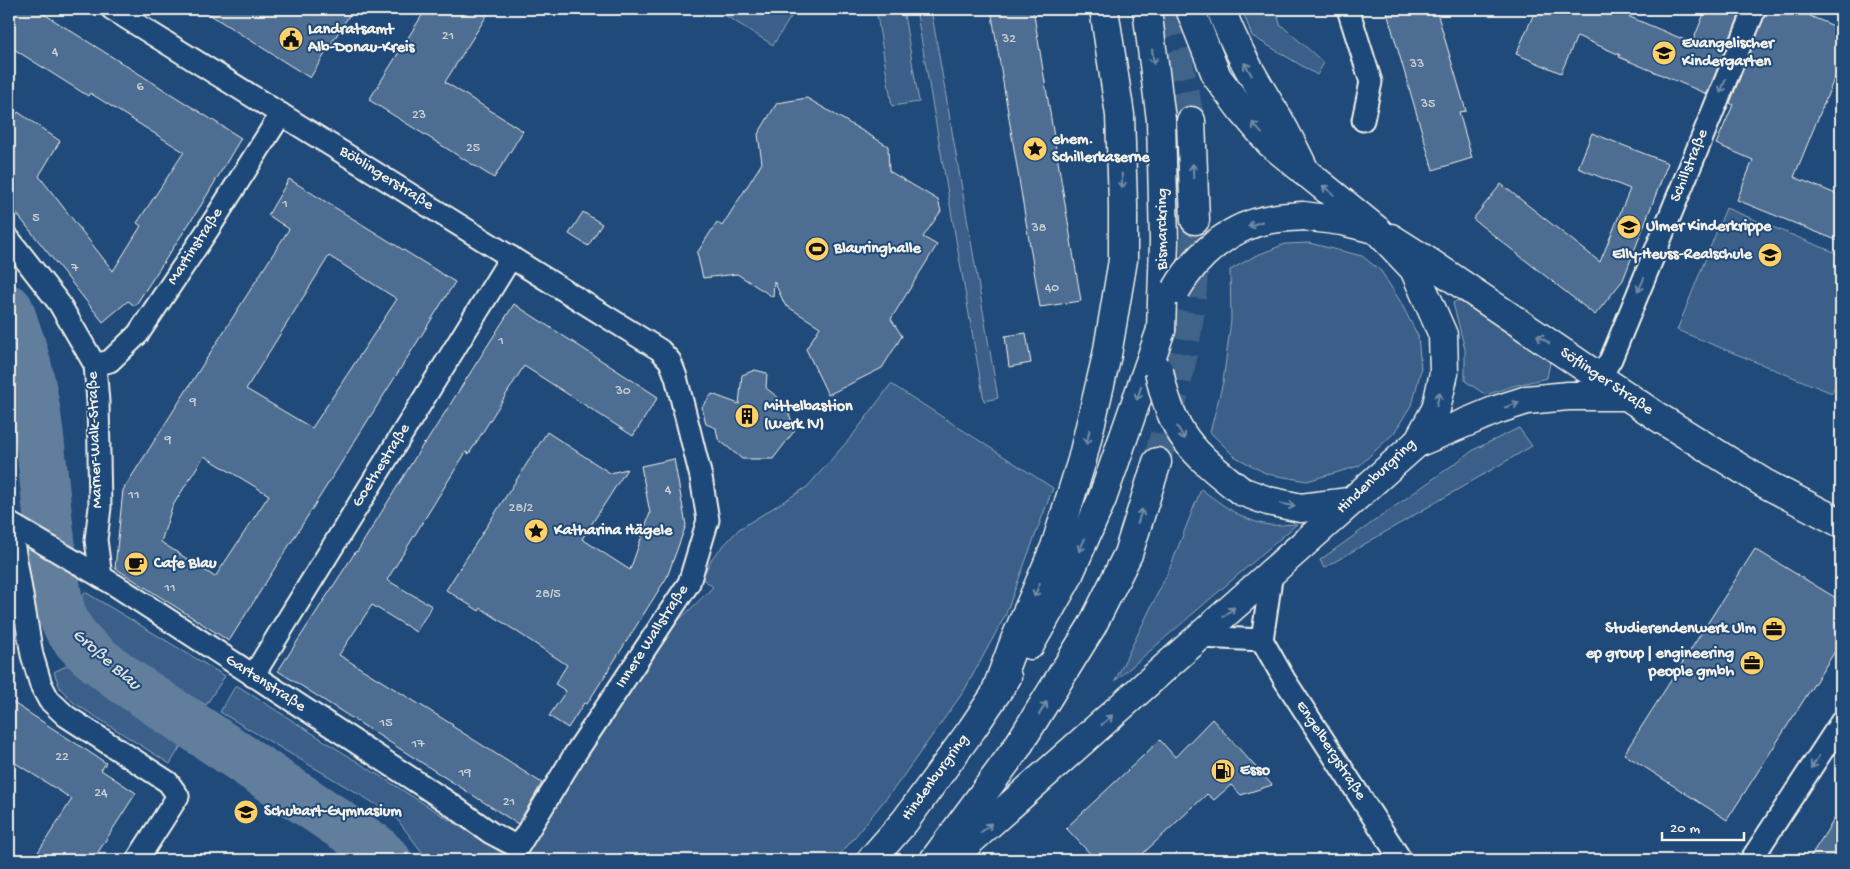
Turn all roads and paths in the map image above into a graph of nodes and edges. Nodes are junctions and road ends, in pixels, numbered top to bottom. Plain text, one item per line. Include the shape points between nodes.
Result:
1 (112, 9) edge
2 (1104, 9) edge
3 (1147, 9) edge
4 (1190, 9) edge
5 (1221, 9) edge
6 (1348, 9) edge
7 (1755, 9) edge
8 (281, 114) junction
9 (1363, 120) dead end
10 (1191, 121) tunnel mouth
11 (1306, 173) junction
12 (1195, 220) tunnel mouth
13 (1377, 230) junction
14 (9, 239) edge
15 (511, 257) junction
16 (1161, 330) junction
17 (660, 350) joint
18 (95, 365) junction
19 (1600, 377) junction
20 (1627, 396) junction
21 (1417, 443) junction
22 (1157, 462) tunnel mouth
23 (1349, 502) junction
24 (1841, 522) edge
25 (14, 526) edge
26 (1272, 572) junction
27 (95, 573) junction
28 (1201, 636) junction
29 (1262, 640) junction
30 (253, 676) junction
31 (996, 691) junction
32 (1841, 722) edge
33 (518, 846) joint
34 (137, 860) edge
35 (871, 860) edge
36 (934, 860) edge
37 (949, 860) edge
38 (1401, 860) edge
39 (1751, 860) edge

1 - 8 street, Böblingerstraße
2 -> 31 main road via 1120,115 1123,204 1122,260 1107,355 1082,460 1055,548
3 -> 16 main road, Bismarckring via 1161,120 1164,242
11 -> 4 main road via 1270,143 1217,77
11 -> 5 main road via 1241,57
6 - 9 street via 1371,82
7 -> 19 street, Schillstraße via 1611,359
8 - 15 street, Böblingerstraße
8 - 18 street, Martinstraße via 138,334 110,361
12 -> 10 main road
13 -> 11 main road
13 -> 16 main road, bridge via 1303,216 1270,219 1240,229 1215,244 1183,277
19 -> 13 main road, Söflinger Straße
21 -> 13 main road, Hindenburgring via 1436,409 1444,373 1443,336 1414,269
14 - 18 street, Marner-Walk-Straße via 59,304
15 - 17 street, Böblingerstraße
15 - 30 street, Goethestraße
16 -> 23 main road, bridge via 1159,371 1164,394 1171,416 1200,458 1241,491 1268,501 1301,508
16 -> 31 main road via 1102,500 1066,579 1027,650
17 - 33 street, Innere Wallstraße via 670,361 676,378 701,477 708,520 689,583
18 - 27 street, Marner-Walk-Straße via 100,506
19 - 20 main road, Söflinger Straße
21 -> 20 main road via 1527,400
20 - 24 main road, Söflinger Straße via 1764,482
21 - 23 main road, Hindenburgring
36 -> 22 main road via 1016,748 1092,626 1128,554
23 - 26 main road, Hindenburgring
25 - 27 street, Gartenstraße
25 - 34 street, Gartenstraße via 21,596 32,655 49,700 66,716 168,782 178,796
28 -> 26 main road, Hindenburgring
26 - 29 street
27 - 30 street, Gartenstraße
28 - 29 street
37 -> 28 main road, Hindenburgring
29 - 38 street, Engelbergstraße
30 - 33 street, Gartenstraße via 491,833
31 - 35 main road, Hindenburgring via 972,730 905,821
32 -> 39 street

